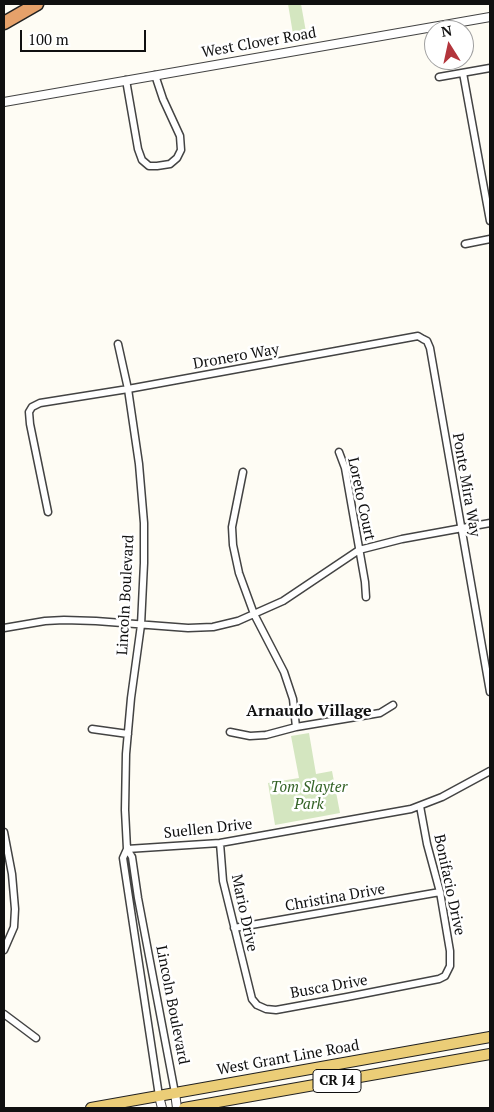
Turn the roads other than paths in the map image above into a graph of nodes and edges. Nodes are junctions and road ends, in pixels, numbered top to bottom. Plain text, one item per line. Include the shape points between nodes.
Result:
1 (37, 4) edge
2 (490, 17) edge
3 (4, 23) edge
4 (490, 68) edge
5 (464, 72) junction
6 (155, 75) junction
7 (439, 77) dead end
8 (126, 80) junction
9 (4, 102) edge
10 (490, 221) edge
11 (490, 239) edge
12 (465, 244) dead end
13 (427, 342) joint
14 (118, 344) dead end
15 (128, 389) junction
16 (339, 452) dead end
17 (243, 472) dead end
18 (48, 512) dead end
19 (490, 523) edge
20 (461, 528) junction
21 (359, 550) junction
22 (366, 597) dead end
23 (254, 614) junction
24 (141, 625) junction
25 (4, 628) edge
26 (490, 692) edge
27 (393, 704) dead end
28 (296, 727) junction
29 (92, 729) dead end
30 (230, 732) dead end
31 (128, 734) junction
32 (490, 771) edge
33 (420, 806) junction
34 (4, 836) edge
35 (220, 842) junction
36 (127, 849) junction
37 (440, 892) junction
38 (234, 928) junction
39 (4, 950) edge
40 (424, 982) joint
41 (248, 989) joint
42 (4, 1014) edge
43 (490, 1037) edge
44 (36, 1038) dead end
45 (490, 1054) edge
46 (175, 1093) junction
47 (159, 1096) junction
48 (90, 1108) edge
49 (162, 1108) edge
50 (177, 1108) edge
51 (184, 1108) edge

1 - 3 highway
2 - 6 street, West Clover Road
4 - 5 street
5 - 7 street
5 - 10 street
6 - 8 street, West Clover Road
6 - 8 street via 180,136 181,150 170,164 149,166 142,160
8 - 9 street, West Clover Road
11 - 12 street
13 - 15 street, Dronero Way via 418,336
13 - 20 street, Ponte Mira Way
14 - 15 street, Lincoln Boulevard
15 - 18 street, Dronero Way via 48,401 32,407 29,412
15 - 24 street, Lincoln Boulevard via 140,464 144,522
16 - 21 street, Loreto Court via 345,468
17 - 23 street via 232,536 239,573
19 - 20 street
20 - 21 street
20 - 26 street, Ponte Mira Way
21 - 22 street, Loreto Court
21 - 23 street via 283,601
23 - 24 street via 213,626
23 - 28 street via 284,672 293,699
24 - 25 street via 64,620
24 - 31 street, Lincoln Boulevard
27 - 28 street via 380,713
28 - 30 street via 266,735
29 - 31 street
31 - 36 street, Lincoln Boulevard
32 - 33 street, Suellen Drive
33 - 35 street, Suellen Drive
33 - 37 street, Bonifacio Drive
34 - 39 street via 16,909 14,928
35 - 36 street, Suellen Drive
35 - 38 street, Mario Drive via 223,881
36 - 46 street, Lincoln Boulevard via 132,857
36 - 47 street, Lincoln Boulevard via 123,858
37 - 38 street, Christina Drive
37 - 40 street, Bonifacio Drive via 450,966 445,976
38 - 41 street, Mario Drive
40 - 41 street, Busca Drive via 276,1010 257,1006
42 - 44 street
43 - 46 main road, West Grant Line Road / CR J4
45 - 51 main road, West Grant Line Road / CR J4
46 - 47 main road, West Grant Line Road / CR J4
46 - 50 street, Lincoln Boulevard
47 - 48 main road, West Grant Line Road / CR J4
47 - 49 street, Lincoln Boulevard

